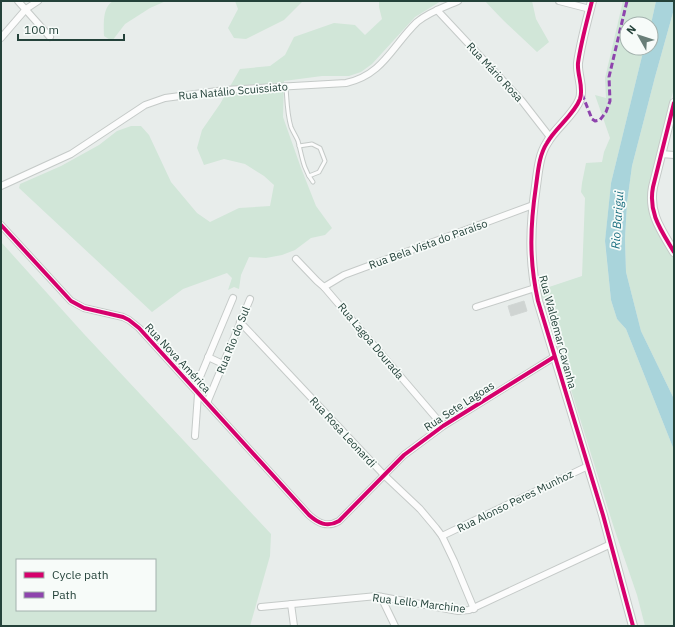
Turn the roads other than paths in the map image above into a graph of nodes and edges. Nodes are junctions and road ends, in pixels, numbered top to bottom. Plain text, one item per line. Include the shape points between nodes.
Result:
1 (18, 1) edge
2 (38, 1) edge
3 (458, 1) edge
4 (559, 1) edge
5 (591, 5) edge
6 (26, 9) junction
7 (437, 10) junction
8 (50, 37) dead end
9 (1, 38) edge
10 (286, 87) junction
11 (674, 103) edge
12 (550, 137) junction
13 (299, 146) junction
14 (661, 154) junction
15 (674, 155) edge
16 (309, 176) junction
17 (313, 182) dead end
18 (1, 186) edge
19 (533, 205) junction
20 (1, 225) edge
21 (674, 252) edge
22 (296, 259) dead end
23 (324, 287) junction
24 (535, 288) junction
25 (233, 298) dead end
26 (250, 299) dead end
27 (476, 307) dead end
28 (240, 322) junction
29 (208, 357) junction
30 (554, 357) junction
31 (223, 364) junction
32 (197, 392) junction
33 (207, 403) junction
34 (443, 426) junction
35 (195, 436) dead end
36 (588, 466) junction
37 (384, 475) junction
38 (327, 525) joint
39 (442, 536) junction
40 (611, 544) junction
41 (381, 597) junction
42 (291, 604) junction
43 (261, 607) dead end
44 (474, 609) junction
45 (630, 625) edge
46 (294, 626) edge
47 (395, 626) edge

1 - 6 street
2 - 6 street
3 - 7 street, Rua Natálio Scuissiato
4 - 5 street
5 - 12 street, Rua Waldemar Cavanha via 578,65 581,87 579,100
6 - 8 street
6 - 9 street
7 - 10 street, Rua Natálio Scuissiato via 413,26 368,76 346,83
7 - 12 street, Rua Mário Rosa via 522,101
10 - 13 lane via 292,127
10 - 18 street, Rua Natálio Scuissiato via 225,90 155,101 71,154
11 - 14 street
12 - 19 street, Rua Waldemar Cavanha via 542,155
13 - 16 lane
13 - 16 lane via 312,144 320,148 325,161 318,172
14 - 15 street
14 - 21 street via 652,194 652,207 656,220
16 - 17 lane
19 - 23 street, Rua Bela Vista do Paraíso via 344,275
19 - 24 street, Rua Waldemar Cavanha via 531,255
20 - 32 street, Rua Nova América via 71,302 129,320
22 - 23 street, Rua Lagoa Dourada
23 - 34 street, Rua Lagoa Dourada
24 - 27 street
24 - 30 street, Rua Waldemar Cavanha
25 - 29 street, Rua Rio do Sul
26 - 28 street, Rua Rio do Sul
28 - 31 street, Rua Rio do Sul
28 - 37 street, Rua Rosa Leonardi
29 - 31 street
29 - 32 street, Rua Rio do Sul
30 - 34 street, Rua Sete Lagoas
30 - 36 street, Rua Waldemar Cavanha
31 - 33 street, Rua Rio do Sul
32 - 33 street, Rua Nova América
32 - 35 street, Rua Rio do Sul
33 - 38 street, Rua Nova América via 309,515
34 - 37 street, Rua Sete Lagoas via 404,455
36 - 39 street, Rua Alonso Peres Munhoz
36 - 40 street, Rua Waldemar Cavanha
37 - 38 street, Rua Sete Lagoas via 343,517 334,524
37 - 39 street, Rua Rosa Leonardi via 420,509
39 - 44 street, Rua Rosa Leonardi
40 - 44 street, Rua Lello Marchine
40 - 45 street, Rua Waldemar Cavanha
41 - 42 street, Rua Lello Marchine
41 - 44 street, Rua Lello Marchine via 458,611
41 - 47 street
42 - 43 street, Rua Lello Marchine
42 - 46 street

